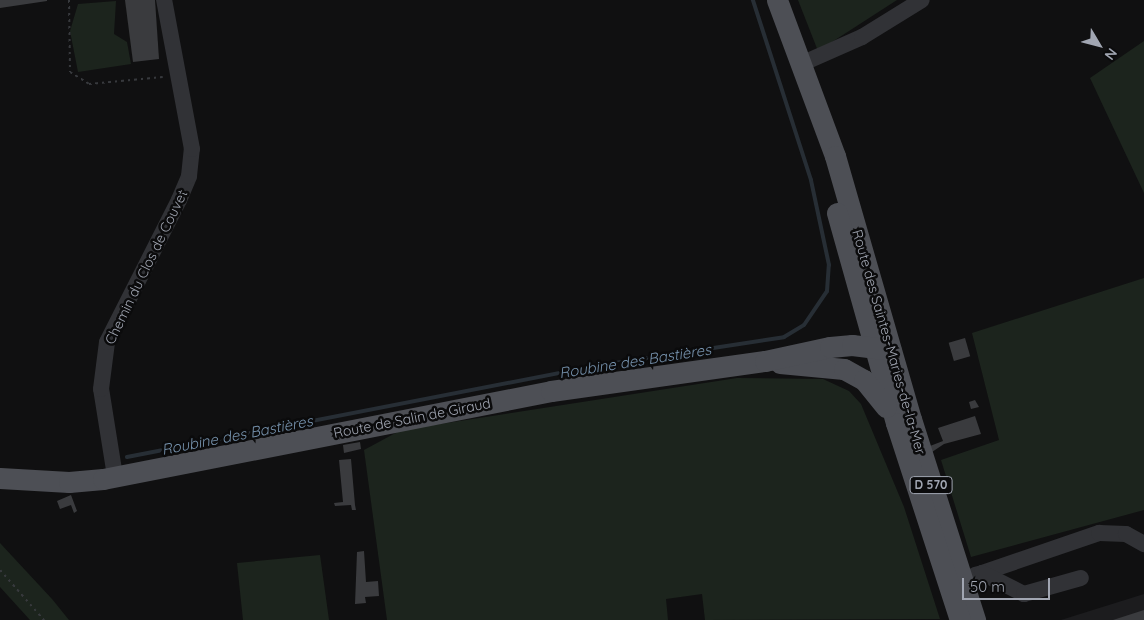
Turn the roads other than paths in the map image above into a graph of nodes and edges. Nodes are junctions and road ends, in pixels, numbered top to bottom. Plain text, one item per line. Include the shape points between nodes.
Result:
1 (164, 0) edge
2 (777, 0) edge
3 (922, 0) edge
4 (801, 64) junction
5 (811, 93) junction
6 (857, 292) junction
7 (830, 347) junction
8 (880, 352) junction
9 (765, 361) junction
10 (844, 369) junction
11 (903, 421) junction
12 (116, 476) junction
13 (0, 478) edge
14 (1144, 544) edge
15 (982, 573) junction
16 (1081, 578) dead end
17 (954, 582) junction
18 (969, 620) edge

1 - 12 street, Chemin du Clos de Couvet via 192,149 189,176 154,255 107,342 101,389
2 - 4 main road, Route des Saintes-Maries-de-la-Mer / D 570
3 - 4 street via 862,37
4 - 5 main road, Route des Saintes-Maries-de-la-Mer / D 570
5 - 6 main road, Route des Saintes-Maries-de-la-Mer / D 570 via 823,160
5 - 8 main road, Route des Saintes-Maries-de-la-Mer / D 570 via 835,156
6 - 7 main road via 852,325
6 - 8 main road, Route des Saintes-Maries-de-la-Mer / D 570
7 - 8 main road, Route de Salin de Giraud
7 - 9 main road, Route de Salin de Giraud
8 - 10 main road, Route de Salin de Giraud
8 - 11 main road, Route des Saintes-Maries-de-la-Mer / D 570
9 - 10 main road, Route de Salin de Giraud
9 - 12 main road, Route de Salin de Giraud via 551,391
10 - 11 main road, Route de Salin de Giraud via 876,391
11 - 17 main road, Route des Saintes-Maries-de-la-Mer / D 570
12 - 13 main road, Route de Salin de Giraud via 69,482
14 - 15 street via 1126,534 1099,532
15 - 16 street via 1024,594
15 - 17 street
17 - 18 main road, Route des Saintes-Maries-de-la-Mer / D 570

